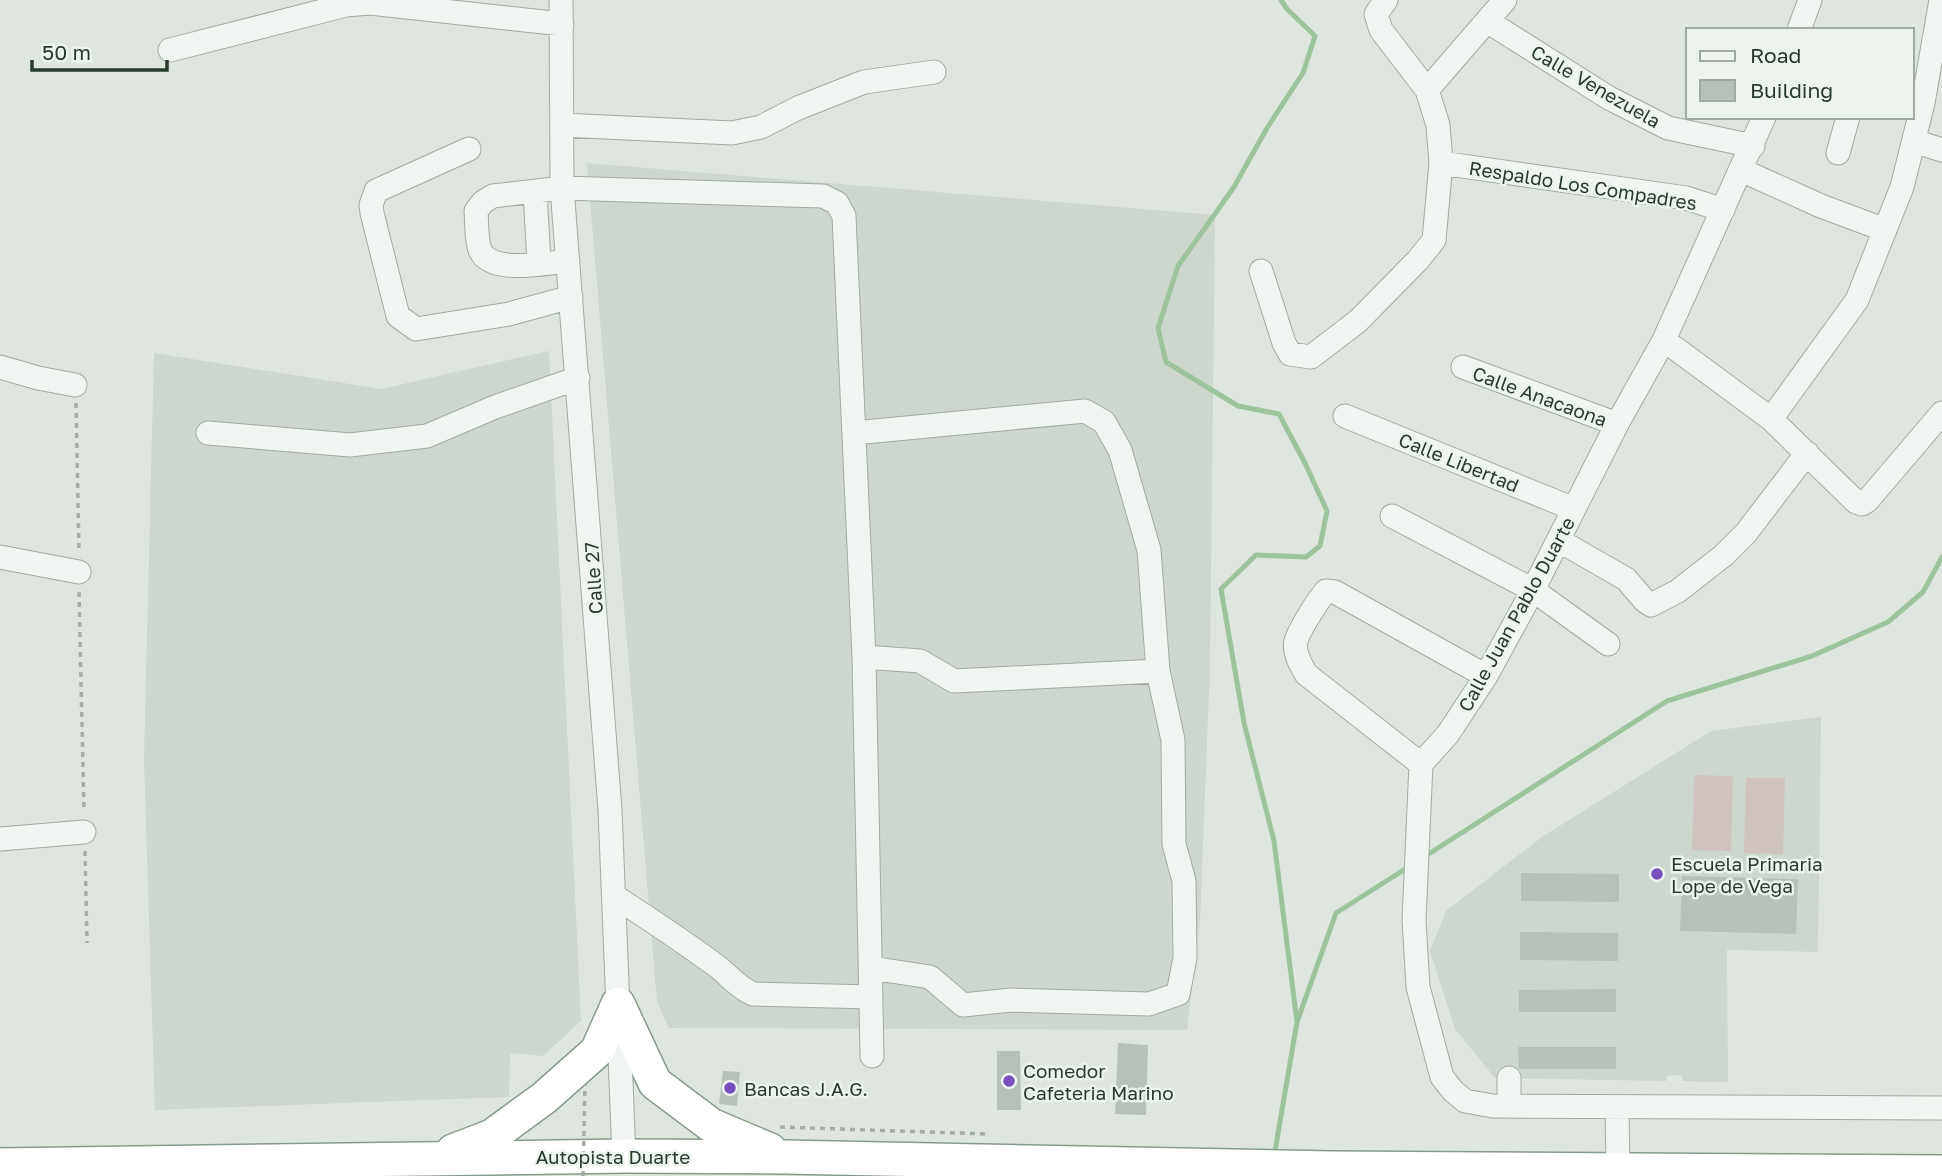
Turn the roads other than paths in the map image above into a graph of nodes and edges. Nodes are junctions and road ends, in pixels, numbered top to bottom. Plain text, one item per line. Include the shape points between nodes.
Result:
1 (561, 0) edge
2 (1504, 0) edge
3 (1810, 0) edge
4 (1941, 0) edge
5 (1381, 7) edge
6 (1487, 21) junction
7 (562, 24) junction
8 (1799, 28) edge
9 (170, 50) dead end
10 (934, 72) dead end
11 (1936, 75) edge
12 (1427, 90) junction
13 (1918, 102) edge
14 (1763, 119) edge
15 (1847, 119) edge
16 (562, 125) junction
17 (1913, 141) junction
18 (1753, 146) junction
19 (469, 149) dead end
20 (1942, 150) edge
21 (1838, 153) dead end
22 (1441, 163) junction
23 (1741, 170) junction
24 (562, 188) junction
25 (535, 192) junction
26 (1723, 210) junction
27 (1885, 230) junction
28 (568, 261) junction
29 (539, 263) junction
30 (1261, 271) dead end
31 (571, 297) junction
32 (1664, 340) junction
33 (0, 367) edge
34 (1463, 368) dead end
35 (578, 378) junction
36 (75, 385) road end
37 (1942, 413) edge
38 (1345, 416) dead end
39 (1771, 419) junction
40 (1617, 424) junction
41 (208, 433) dead end
42 (854, 433) junction
43 (1807, 453) junction
44 (1574, 509) junction
45 (1392, 516) dead end
46 (1558, 540) junction
47 (0, 557) edge
48 (79, 572) road end
49 (1533, 590) junction
50 (1608, 645) dead end
51 (864, 657) junction
52 (1158, 671) junction
53 (1486, 676) junction
54 (1421, 764) junction
55 (84, 832) road end
56 (0, 838) edge
57 (614, 896) junction
58 (871, 968) junction
59 (871, 997) junction
60 (618, 1004) junction
61 (872, 1056) dead end
62 (1509, 1079) dead end
63 (1509, 1106) junction
64 (1618, 1107) junction
65 (1942, 1108) edge
66 (779, 1142) junction
67 (624, 1156) junction
68 (435, 1157) junction
69 (0, 1166) edge
70 (1618, 1170) junction
71 (1942, 1172) edge

1 - 7 street, Calle 27
2 - 6 street
3 - 8 street
4 - 11 street
5 - 12 street via 1381,30
6 - 12 street
6 - 18 street, Calle Venezuela via 1609,98 1668,128
7 - 9 street via 370,3 346,5
7 - 16 street, Calle 27
10 - 16 street via 864,82 761,127 732,133
11 - 13 street
12 - 22 street via 1438,125
13 - 17 street
14 - 18 street, Calle Juan Pablo Duarte
15 - 21 street
16 - 24 street, Calle 27
17 - 20 street
17 - 27 street
18 - 23 street, Calle Juan Pablo Duarte
19 - 31 street via 376,191 372,214 398,316 416,329 509,314
22 - 26 street, Respaldo Los Compadres via 1686,198
22 - 30 street via 1434,240 1358,321 1311,356 1290,354
23 - 26 street, Calle Juan Pablo Duarte
23 - 27 street
24 - 25 street
24 - 28 street, Calle 27
24 - 42 street via 823,196 837,203 844,216
25 - 29 street
25 - 29 street via 493,196 475,211 480,249 487,260 499,266
26 - 32 street, Calle Juan Pablo Duarte
27 - 39 street via 1857,300
28 - 29 street
28 - 31 street, Calle 27
31 - 35 street, Calle 27
32 - 39 street
32 - 40 street, Calle Juan Pablo Duarte
33 - 36 street
34 - 40 street, Calle Anacaona
35 - 41 street via 427,436 350,444
35 - 57 street, Calle 27
37 - 43 street via 1862,504
38 - 44 street, Calle Libertad
39 - 43 street
40 - 44 street, Calle Juan Pablo Duarte
42 - 51 street
42 - 52 street via 1085,411 1104,422 1120,450 1149,550
43 - 46 street via 1724,555 1651,605 1626,579
44 - 46 street, Calle Juan Pablo Duarte
45 - 49 street
46 - 49 street, Calle Juan Pablo Duarte
47 - 48 street
49 - 50 street
49 - 53 street, Calle Juan Pablo Duarte
51 - 52 street via 920,661 954,681
51 - 58 street
52 - 58 street via 1173,740 1174,844 1184,881 1185,958 1178,995 1149,1004 1011,1000 963,1004 930,976
53 - 54 street, Calle Juan Pablo Duarte via 1448,734
53 - 54 street via 1335,592 1326,591 1318,600 1296,642 1306,674
54 - 63 street via 1414,920 1418,987 1442,1077 1465,1101
55 - 56 street
57 - 59 street via 753,994
57 - 60 street, Calle 27
58 - 59 street
59 - 61 street
60 - 66 highway via 655,1083 711,1125
60 - 67 street, Calle 27
60 - 68 highway via 597,1051 544,1098 492,1136
62 - 63 street
63 - 64 street
64 - 65 street
64 - 70 street
66 - 67 highway, Autopista Duarte
66 - 70 highway, Autopista Duarte via 1227,1166
67 - 68 highway, Autopista Duarte
68 - 69 highway, Autopista Duarte
70 - 71 highway

